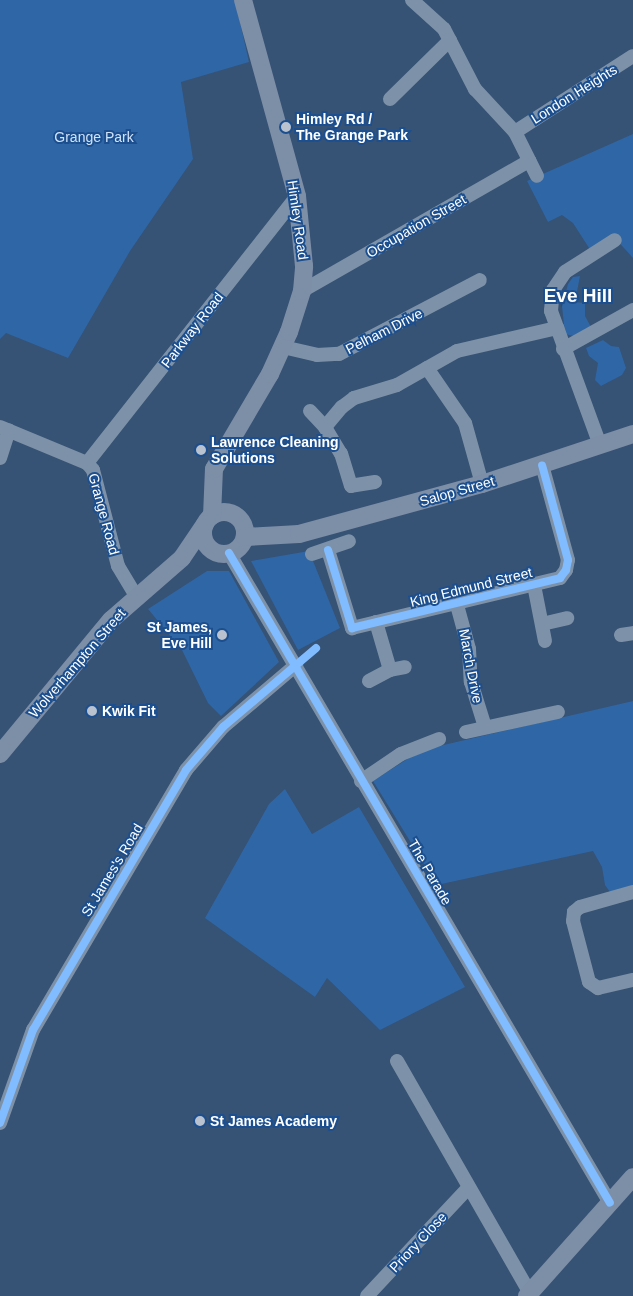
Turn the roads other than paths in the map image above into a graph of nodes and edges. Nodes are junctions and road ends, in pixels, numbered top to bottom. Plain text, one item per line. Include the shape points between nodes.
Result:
1 (243, 0) edge
2 (412, 0) edge
3 (450, 40) junction
4 (633, 56) edge
5 (390, 99) dead end
6 (515, 132) junction
7 (529, 161) junction
8 (537, 176) dead end
9 (297, 196) junction
10 (616, 240) dead end
11 (480, 280) dead end
12 (302, 291) junction
13 (633, 310) edge
14 (557, 328) junction
15 (282, 347) junction
16 (563, 349) junction
17 (427, 368) junction
18 (310, 410) dead end
19 (325, 427) junction
20 (5, 428) edge
21 (633, 434) edge
22 (600, 445) junction
23 (0, 458) edge
24 (87, 463) junction
25 (542, 465) junction
26 (375, 482) dead end
27 (482, 484) junction
28 (214, 517) junction
29 (244, 531) junction
30 (349, 541) dead end
31 (211, 549) junction
32 (328, 550) junction
33 (229, 553) junction
34 (312, 554) dead end
35 (182, 558) junction
36 (534, 585) junction
37 (136, 596) junction
38 (457, 605) junction
39 (567, 618) dead end
40 (376, 622) junction
41 (542, 624) junction
42 (545, 641) dead end
43 (296, 665) junction
44 (405, 667) dead end
45 (390, 670) junction
46 (369, 681) dead end
47 (558, 712) dead end
48 (485, 728) junction
49 (466, 732) dead end
50 (439, 739) dead end
51 (3, 747) edge
52 (361, 781) junction
53 (633, 892) edge
54 (633, 980) edge
55 (397, 1061) dead end
56 (0, 1123) edge
57 (633, 1177) edge
58 (469, 1187) junction
59 (610, 1203) junction
60 (529, 1294) edge
61 (368, 1296) edge

1 - 9 main road, Himley Road
2 - 3 street via 432,15
3 - 5 street
3 - 6 street via 475,89
4 - 6 street, London Heights
6 - 7 street
7 - 8 street
7 - 12 street, Occupation Street
9 - 12 main road, Himley Road via 304,243
9 - 24 street, Parkway Road
10 - 14 street via 565,272 553,290 551,311
11 - 15 street, Pelham Drive via 339,354 317,355
12 - 15 main road, Himley Road
13 - 16 street
14 - 16 street
14 - 17 street via 457,351
15 - 28 main road, Himley Road via 270,374 220,457 212,485
16 - 22 street
17 - 19 street via 397,385 354,398
17 - 27 street via 466,424
18 - 19 street
19 - 26 street via 341,454 351,486
20 - 23 street
20 - 24 street, Grange Road
21 - 22 main road, Salop Street
22 - 25 main road, Salop Street
24 - 37 street, Grange Road via 94,470 118,566
25 - 27 main road, Salop Street
25 - 36 street, King Edmund Street via 568,560 560,578
27 - 29 main road, Salop Street via 299,534 279,536
28 - 29 main road via 236,516
28 - 31 main road via 204,536
28 - 35 main road, Wolverhampton Street
29 - 33 main road via 241,545
30 - 32 street
31 - 33 main road
31 - 35 main road, Wolverhampton Street
32 - 34 street
32 - 40 street, King Edmund Street via 352,628
33 - 43 street, The Parade
35 - 37 main road, Wolverhampton Street
36 - 38 street, King Edmund Street
36 - 41 street
37 - 51 main road, Wolverhampton Street via 69,668
38 - 40 street, King Edmund Street
38 - 48 street, March Drive via 469,649 471,682
39 - 41 street
40 - 45 street
41 - 42 street
43 - 52 street, The Parade
43 - 56 street, St James's Road via 223,727 186,770 33,1030
44 - 45 street
45 - 46 street
47 - 48 street
48 - 49 street
50 - 52 street via 401,754
52 - 59 street, The Parade
53 - 54 street via 580,907 574,912 573,921 589,982 598,988
55 - 58 street
57 - 59 main road
58 - 60 street
58 - 61 street, Priory Close
59 - 60 main road

